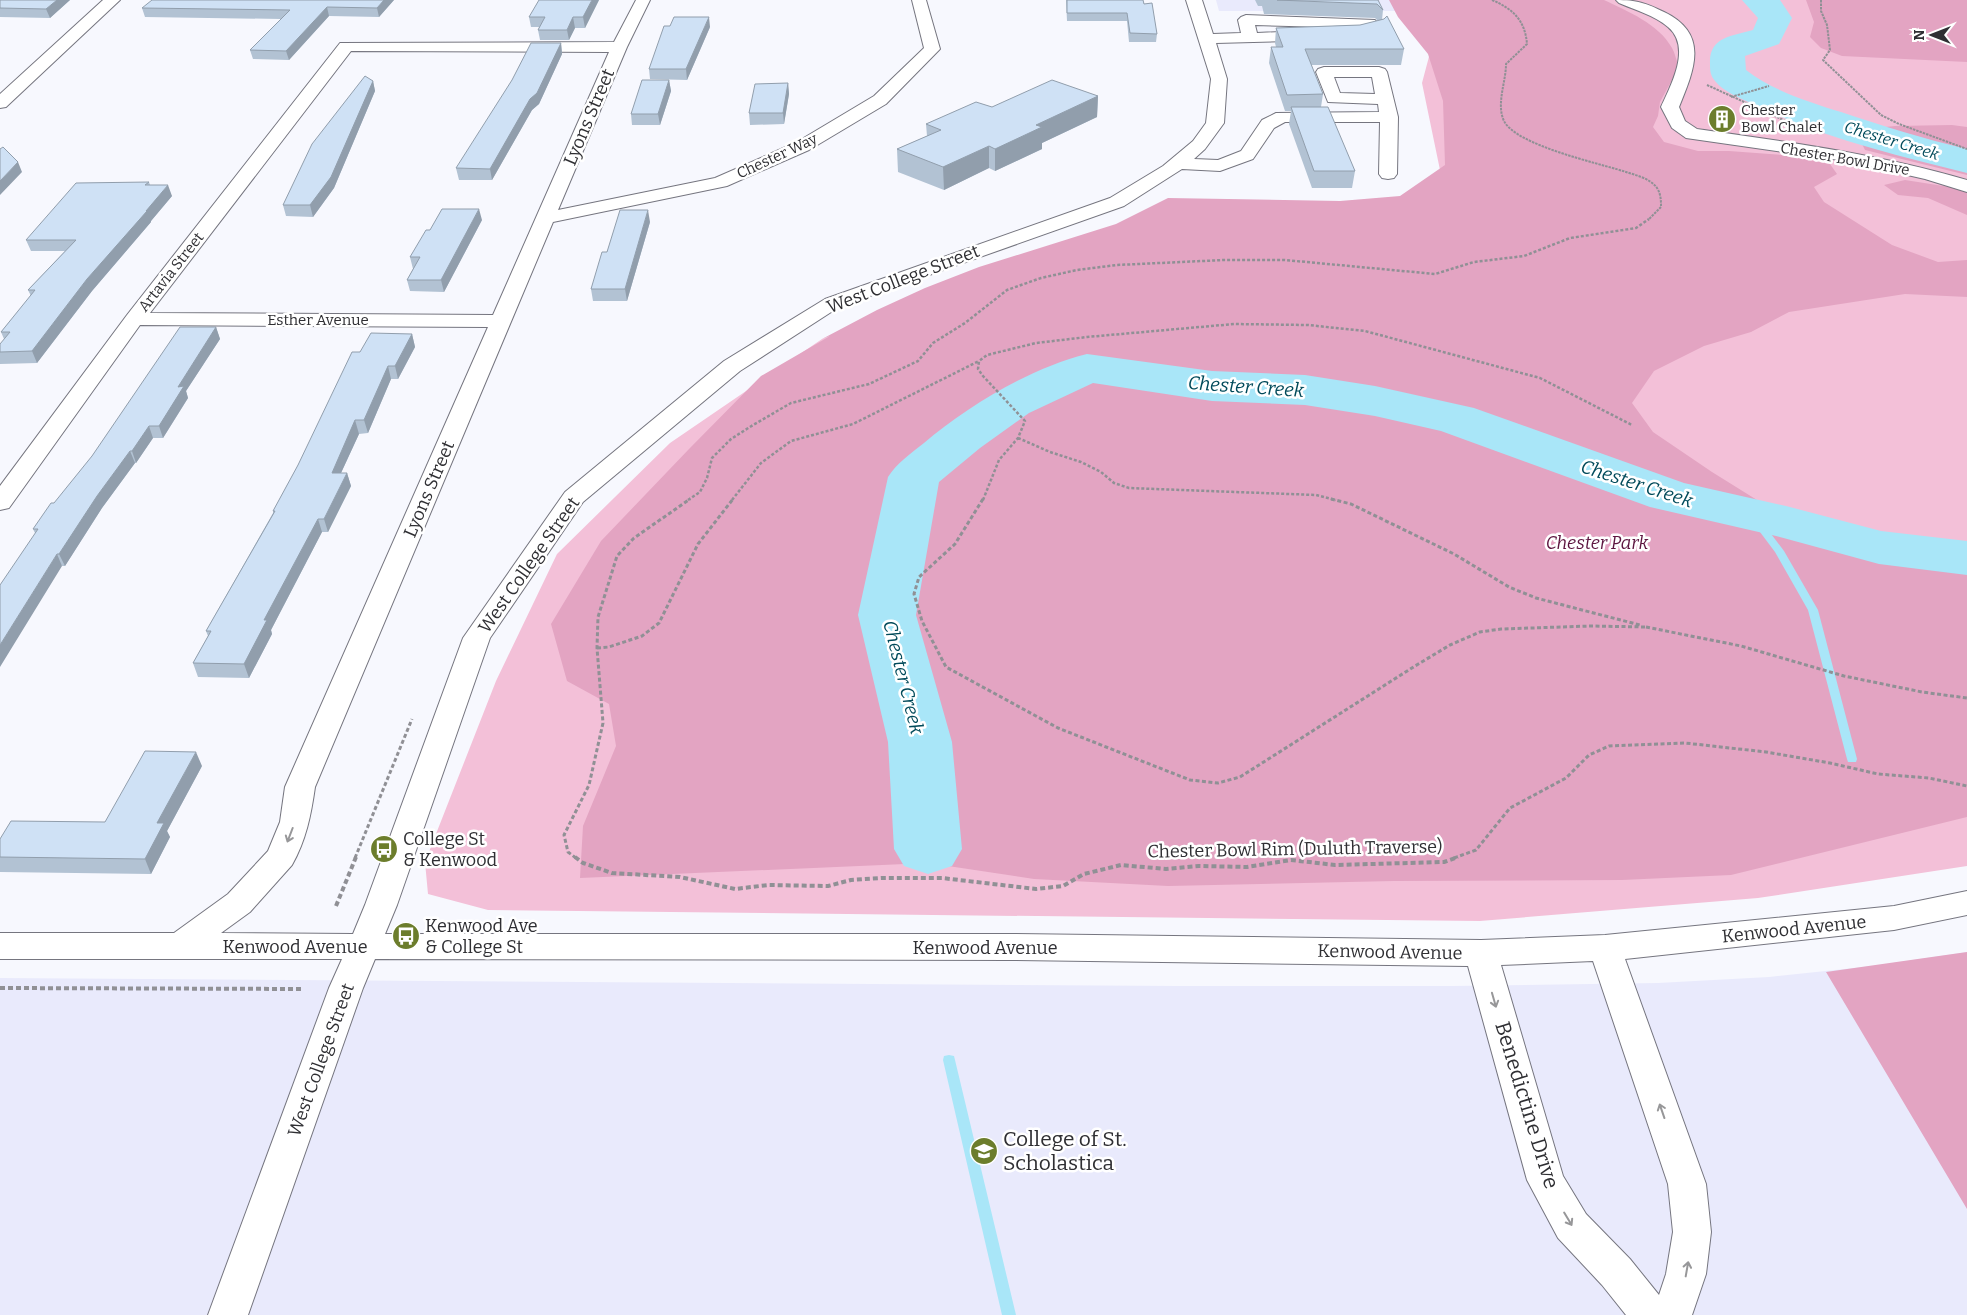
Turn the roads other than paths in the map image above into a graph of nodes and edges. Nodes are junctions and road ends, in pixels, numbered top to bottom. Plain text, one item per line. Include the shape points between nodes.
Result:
1 (112, 0) edge
2 (643, 0) edge
3 (919, 0) edge
4 (1194, 0) edge
5 (1624, 0) edge
6 (1250, 37) junction
7 (1206, 39) junction
8 (619, 47) junction
9 (1385, 99) dead end
10 (0, 103) edge
11 (1389, 117) junction
12 (1178, 163) junction
13 (1388, 174) dead end
14 (1967, 186) edge
15 (546, 218) junction
16 (134, 319) junction
17 (502, 321) junction
18 (0, 503) edge
19 (1967, 904) edge
20 (0, 946) edge
21 (179, 947) junction
22 (363, 948) junction
23 (1605, 948) junction
24 (1481, 953) junction
25 (228, 1315) edge
26 (1651, 1315) edge
27 (1672, 1315) edge

1 - 10 street
2 - 8 street, Lyons Street
3 - 15 street, Chester Way via 932,49 880,100 803,146 720,182
4 - 7 street, West College Street
5 - 14 street, Chester Bowl Drive via 1674,24 1684,36 1687,64 1670,108 1678,124 1692,134 1829,154
6 - 6 street via 1358,34 1375,30 1370,23 1246,20
6 - 7 street
7 - 12 street, West College Street via 1219,79 1215,124 1199,146
8 - 15 street, Lyons Street
8 - 16 street, Artavia Street via 346,46
9 - 11 street
11 - 12 street via 1282,117 1268,124 1247,155 1220,166
11 - 13 street
12 - 22 street, West College Street via 1117,202 832,303 732,366 574,496 477,638
15 - 17 street, Lyons Street
16 - 17 street, Esther Avenue
16 - 18 street, Artavia Street
17 -> 21 street, Lyons Street via 300,787 295,822 281,858 239,903
19 - 23 street, Kenwood Avenue via 1894,918
20 - 21 street, Kenwood Avenue
21 - 22 street, Kenwood Avenue
22 - 24 street, Kenwood Avenue via 1014,947
22 - 25 street, West College Street
23 - 24 street, Kenwood Avenue
27 -> 23 street via 1686,1274 1692,1232 1687,1184
24 -> 26 street, Benedictine Drive via 1546,1180 1572,1226

